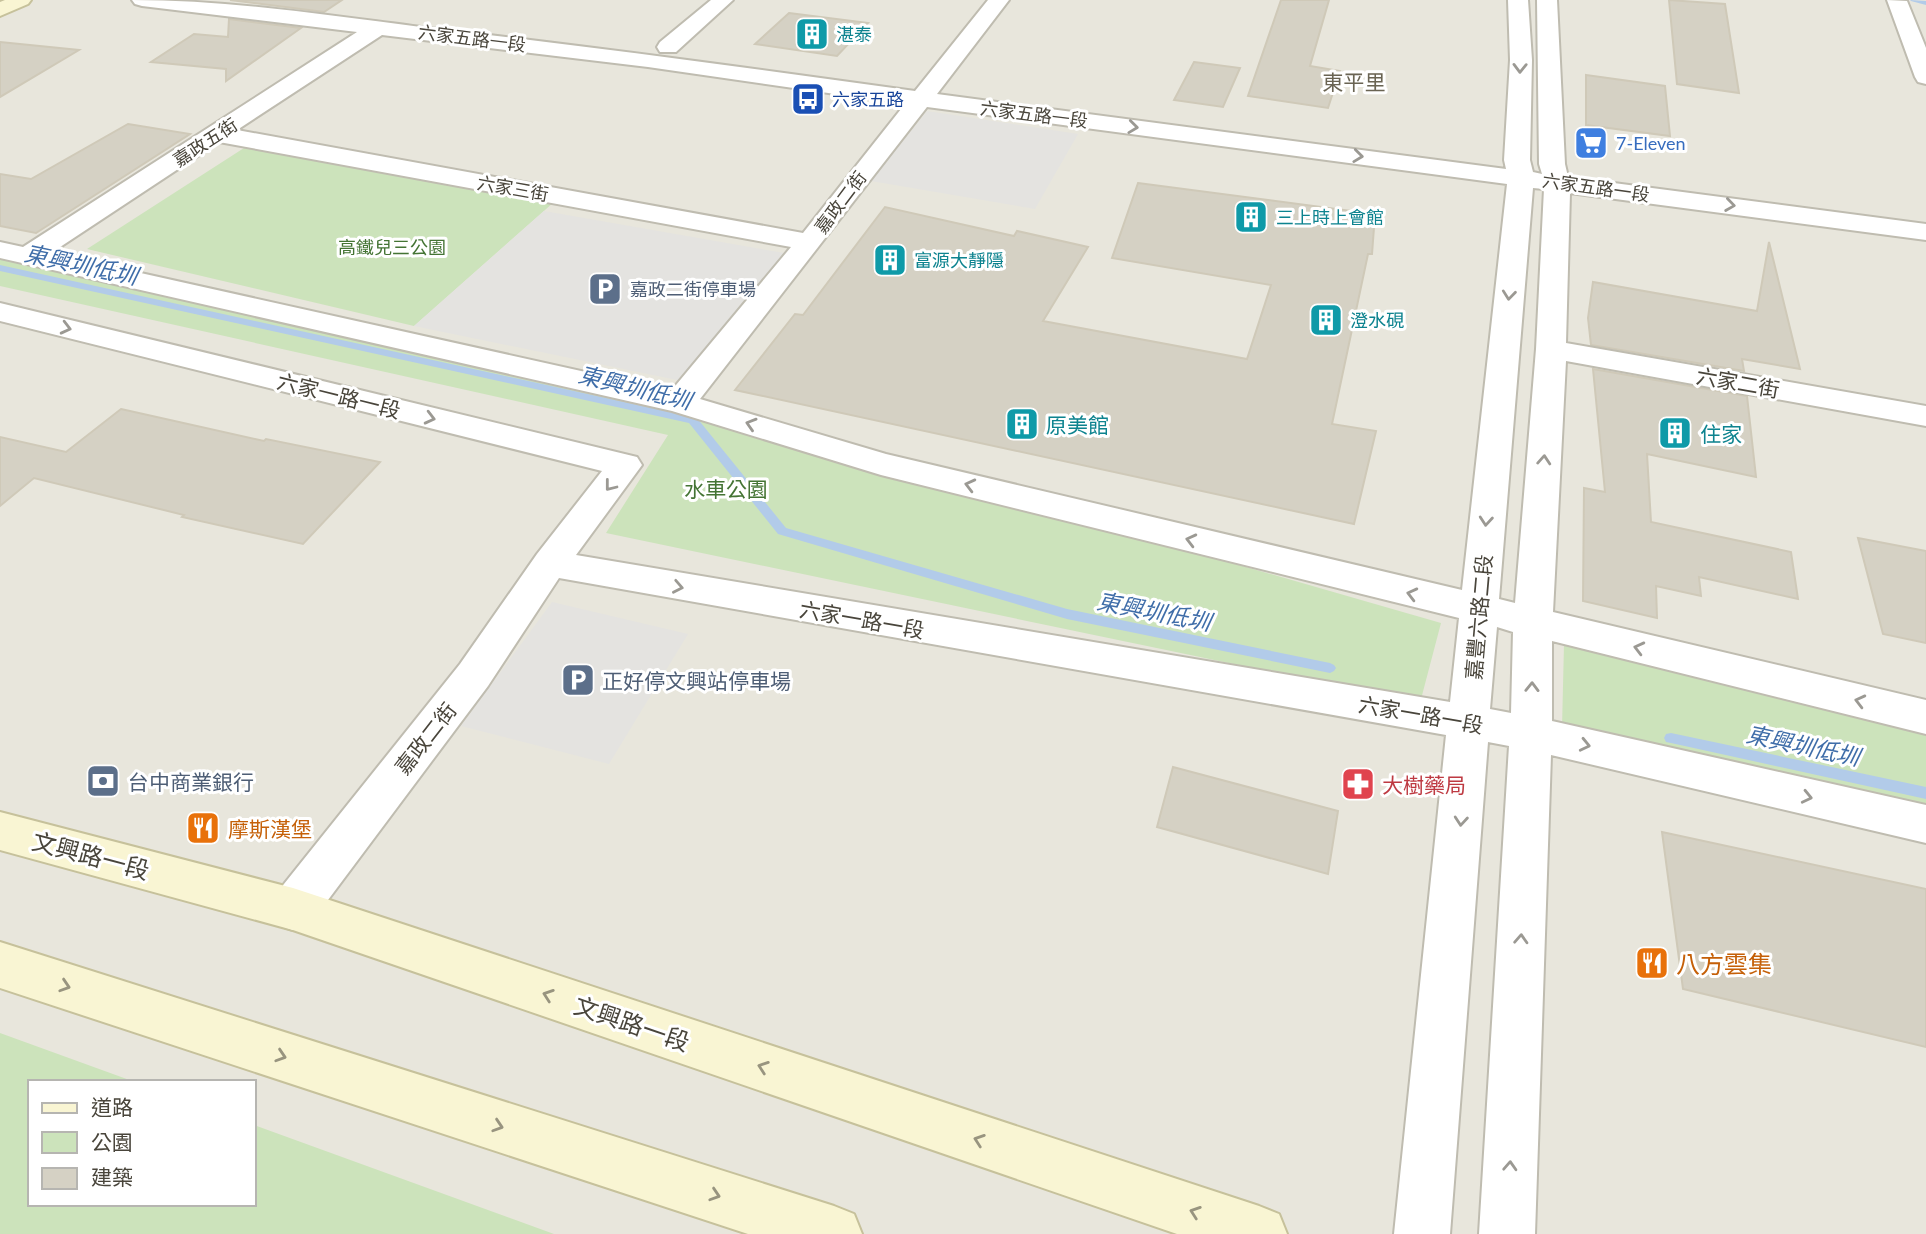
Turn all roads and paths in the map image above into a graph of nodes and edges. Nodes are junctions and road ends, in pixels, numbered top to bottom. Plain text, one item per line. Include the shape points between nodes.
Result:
1 (21, 0) edge
2 (142, 0) edge
3 (257, 0) edge
4 (723, 0) edge
5 (999, 0) edge
6 (1518, 0) edge
7 (1548, 0) edge
8 (1894, 0) edge
9 (1926, 9) edge
10 (0, 10) edge
11 (379, 27) junction
12 (668, 47) junction
13 (1926, 77) edge
14 (927, 90) junction
15 (217, 134) junction
16 (1537, 171) junction
17 (1926, 214) edge
18 (1926, 232) edge
19 (810, 242) junction
20 (15, 252) edge
21 (0, 312) edge
22 (1551, 349) junction
23 (680, 403) junction
24 (1926, 416) edge
25 (550, 563) junction
26 (1478, 610) junction
27 (1533, 623) junction
28 (1926, 717) edge
29 (1471, 723) junction
30 (1531, 733) junction
31 (1926, 824) edge
32 (0, 831) edge
33 (293, 909) junction
34 (0, 965) edge
35 (834, 1234) edge
36 (1259, 1234) edge
37 (1422, 1234) edge
38 (1507, 1234) edge

1 - 10 street
2 - 11 street, 六家五路一段
3 - 12 street, 六家五路一段
4 - 12 street
5 - 14 street, 嘉政二街
6 -> 16 street, 嘉豐六路二段 via 1521,60
7 - 16 street, 嘉豐六路二段
8 - 9 street
8 - 13 street
11 - 14 street, 六家五路一段
11 - 15 street, 嘉政五街
12 - 14 street, 六家五路一段
14 - 16 street, 六家五路一段
14 - 19 street, 嘉政二街
15 - 19 street, 六家三街
15 - 20 street, 嘉政五街
16 - 17 street, 六家五路一段
16 -> 18 street, 六家五路一段
16 - 22 street, 嘉豐六路二段
16 -> 26 street, 嘉豐六路二段
19 - 23 street, 嘉政二街
20 - 23 street
21 -> 25 street, 六家一路一段 via 625,465
22 - 24 street, 六家二街
27 -> 22 street, 嘉豐六路二段
26 -> 23 street via 881,464
25 -> 29 street, 六家一路一段
25 - 33 street, 嘉政二街 via 474,675
26 - 27 street
26 - 29 street, 嘉豐六路二段
28 -> 27 street
30 -> 27 street, 嘉豐六路二段
29 - 30 street, 六家一路一段
29 -> 37 street, 嘉豐六路二段
30 -> 31 street, 六家一路一段
38 -> 30 street, 嘉豐六路二段
32 - 33 street, 文興路一段
36 -> 33 street, 文興路一段
34 -> 35 street

